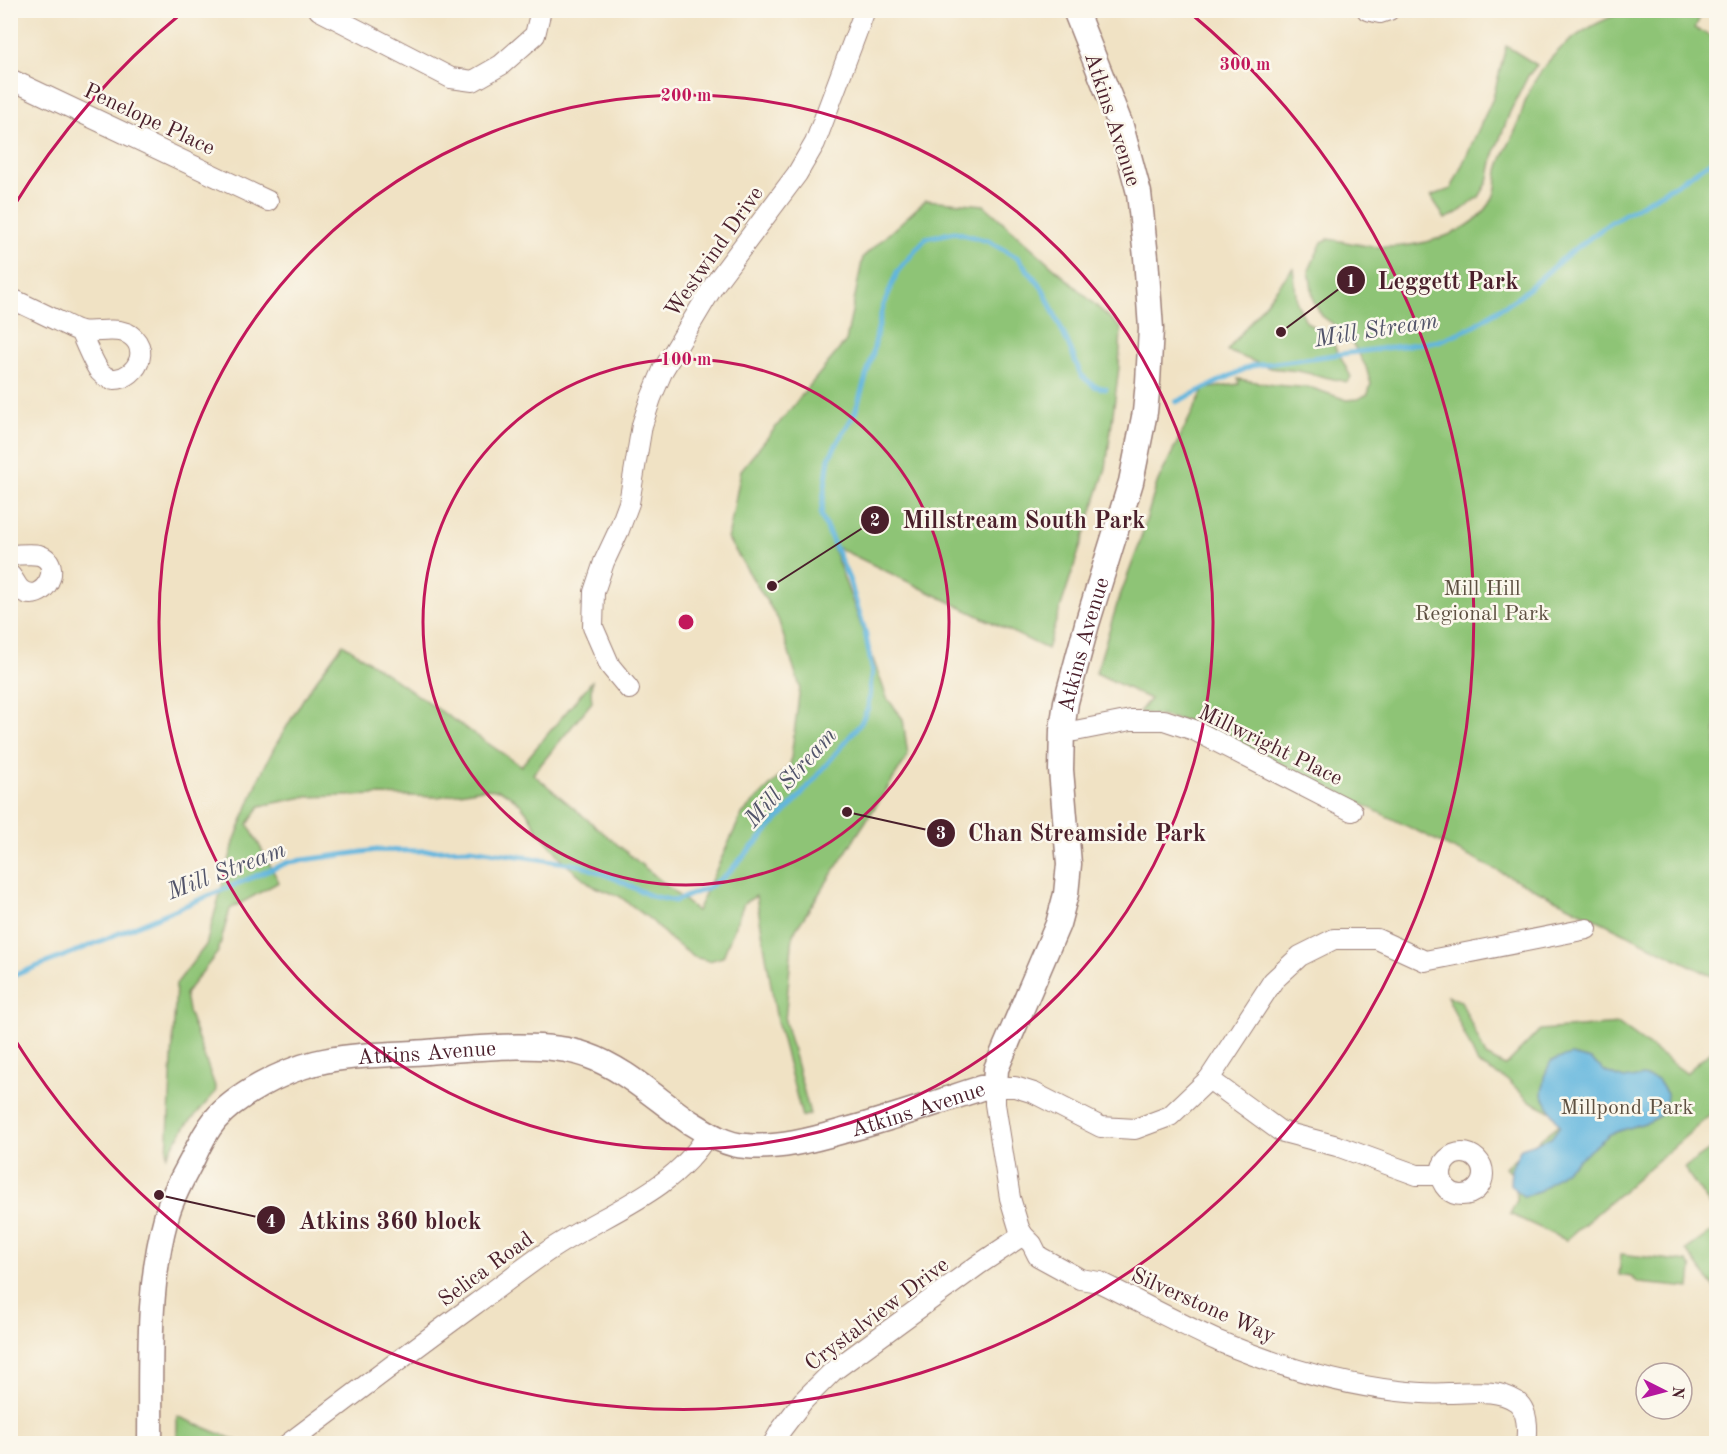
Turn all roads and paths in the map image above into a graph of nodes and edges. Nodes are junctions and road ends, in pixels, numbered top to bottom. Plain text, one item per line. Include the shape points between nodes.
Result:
1 (319, 10) edge
2 (541, 10) edge
3 (865, 10) edge
4 (1075, 10) edge
5 (1367, 10) edge
6 (1389, 10) edge
7 (10, 79) edge
8 (268, 201) dead end
9 (10, 298) edge
10 (80, 331) dead end
11 (10, 555) edge
12 (10, 575) edge
13 (629, 689) dead end
14 (1062, 730) junction
15 (1352, 811) dead end
16 (1587, 929) dead end
17 (1209, 1079) junction
18 (995, 1087) junction
19 (708, 1134) junction
20 (1441, 1175) dead end
21 (1028, 1240) junction
22 (150, 1443) edge
23 (288, 1443) edge
24 (774, 1443) edge
25 (1526, 1443) edge

1 - 2 street via 451,78 473,81 501,65 535,35
3 - 13 street, Westwind Drive via 815,143 797,174 714,285 663,370 648,407 628,503 594,592 593,627 610,666
4 - 14 street, Atkins Avenue via 1121,126 1139,193 1151,328 1145,412 1131,482 1087,624
5 - 6 street via 1380,14
7 - 8 street, Penelope Place
9 - 10 street
11 - 12 street via 38,555 46,560 51,575 44,589 28,593 20,590
14 - 15 street, Millwright Place via 1131,720 1164,720 1194,730
14 - 18 street, Atkins Avenue via 1069,864 1066,894 1058,924 996,1069
16 - 17 street via 1425,962 1377,939 1334,939 1300,956 1273,981
17 - 18 street via 1170,1116 1135,1129 1101,1126 1034,1093 1015,1087
17 - 20 street via 1280,1131 1417,1174
18 - 19 street, Atkins Avenue via 787,1144 746,1146
18 - 21 street, Silverstone Way via 1010,1198 1019,1228
19 - 22 street, Atkins Avenue via 627,1077 586,1055 562,1049 507,1047 341,1058 286,1073 257,1088 215,1120 166,1216 153,1302
19 - 23 street, Selica Road via 679,1169 634,1203 550,1250
21 - 24 street, Crystalview Drive via 978,1265 833,1371 803,1401
21 - 25 street, Silverstone Way via 1038,1256 1080,1279 1099,1282 1216,1340 1265,1359 1398,1391 1504,1395 1518,1402 1524,1413

